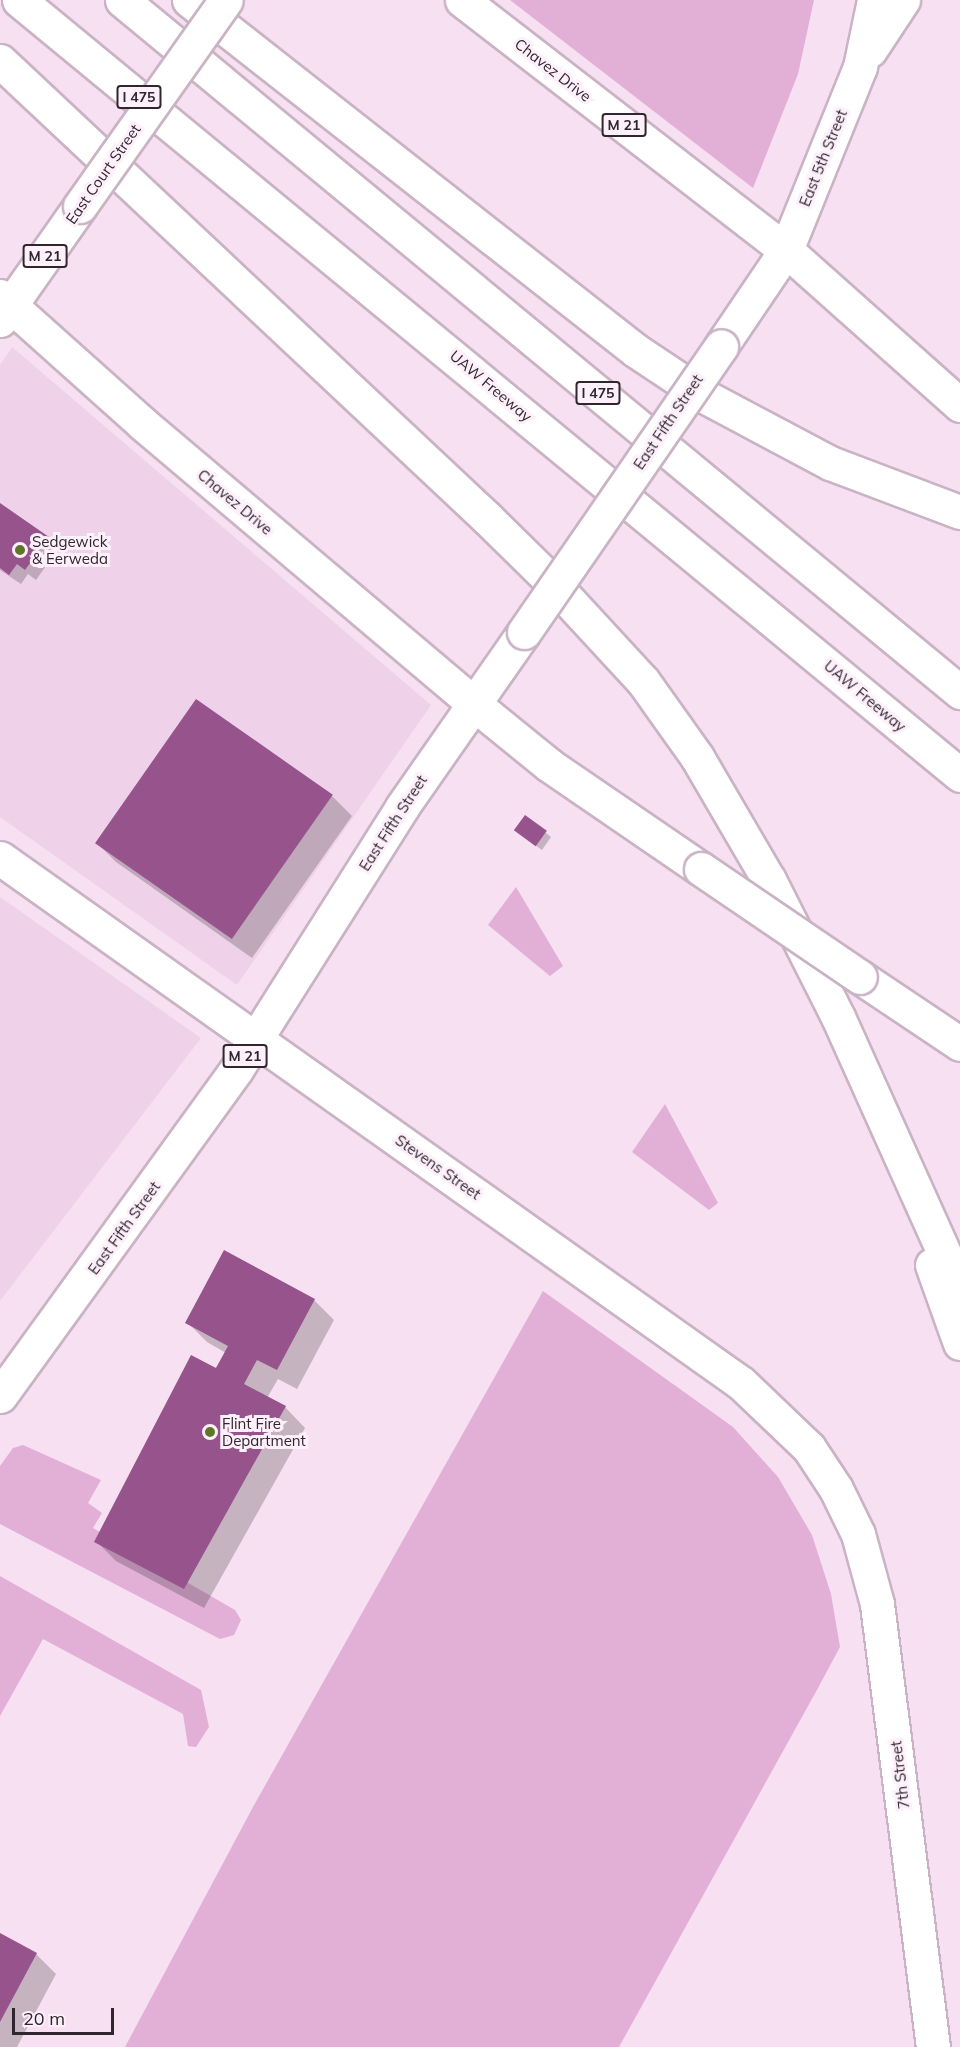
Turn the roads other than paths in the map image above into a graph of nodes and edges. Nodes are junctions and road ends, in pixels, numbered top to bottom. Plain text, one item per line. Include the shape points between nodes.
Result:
1 (19, 0) edge
2 (122, 0) edge
3 (189, 0) edge
4 (226, 0) edge
5 (462, 0) edge
6 (874, 0) edge
7 (903, 0) edge
8 (0, 61) edge
9 (860, 67) junction
10 (786, 250) junction
11 (3, 307) edge
12 (960, 405) edge
13 (960, 512) edge
14 (960, 692) edge
15 (474, 704) junction
16 (960, 775) edge
17 (0, 858) edge
18 (838, 1017) junction
19 (256, 1039) junction
20 (960, 1044) edge
21 (960, 1288) edge
22 (960, 1343) edge
23 (0, 1396) edge
24 (846, 1507) joint
25 (933, 2047) edge

1 - 16 main road, UAW Freeway / I 475
2 - 14 main road, I 475
3 - 13 main road via 580,311 645,357 704,396 830,463
4 - 11 main road, East Court Street / M 21, bridge
5 - 10 main road, Chavez Drive / M 21
6 - 9 main road
7 - 9 main road
8 - 18 main road via 487,518 605,638 661,706 735,818
9 - 10 main road, East 5th Street
10 - 12 main road, Chavez Drive
10 - 15 main road, East Fifth Street, bridge
11 - 15 main road, Chavez Drive
15 - 19 main road, East Fifth Street / M 21 via 380,842
15 - 20 main road, Chavez Drive, bridge via 549,765
17 - 19 main road, Stevens Street
18 - 21 main road
18 - 22 main road
19 - 23 main road, East Fifth Street / M 21
19 - 24 main road, Stevens Street via 741,1383 804,1442
24 - 25 main road, 7th Street via 866,1557 882,1628

